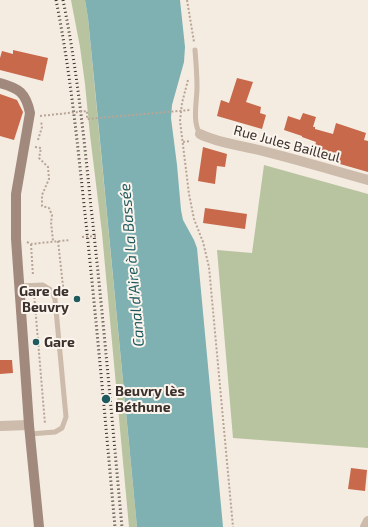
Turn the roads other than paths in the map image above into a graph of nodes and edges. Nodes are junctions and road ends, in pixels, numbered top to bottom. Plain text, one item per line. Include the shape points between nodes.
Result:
1 (195, 50) road end
2 (0, 83) edge
3 (200, 134) joint
4 (368, 180) edge
5 (19, 286) junction
6 (0, 426) edge
7 (29, 430) junction
8 (368, 521) edge
9 (39, 527) edge
10 (365, 527) edge

1 - 3 lane via 196,117
2 - 5 street via 21,92 28,102 30,113 16,194
3 - 4 street, Rue Jules Bailleul
5 - 7 street
5 - 7 lane via 43,285 51,290 55,299 66,417 62,428 55,432
6 - 7 street
7 - 9 street
8 - 10 street

